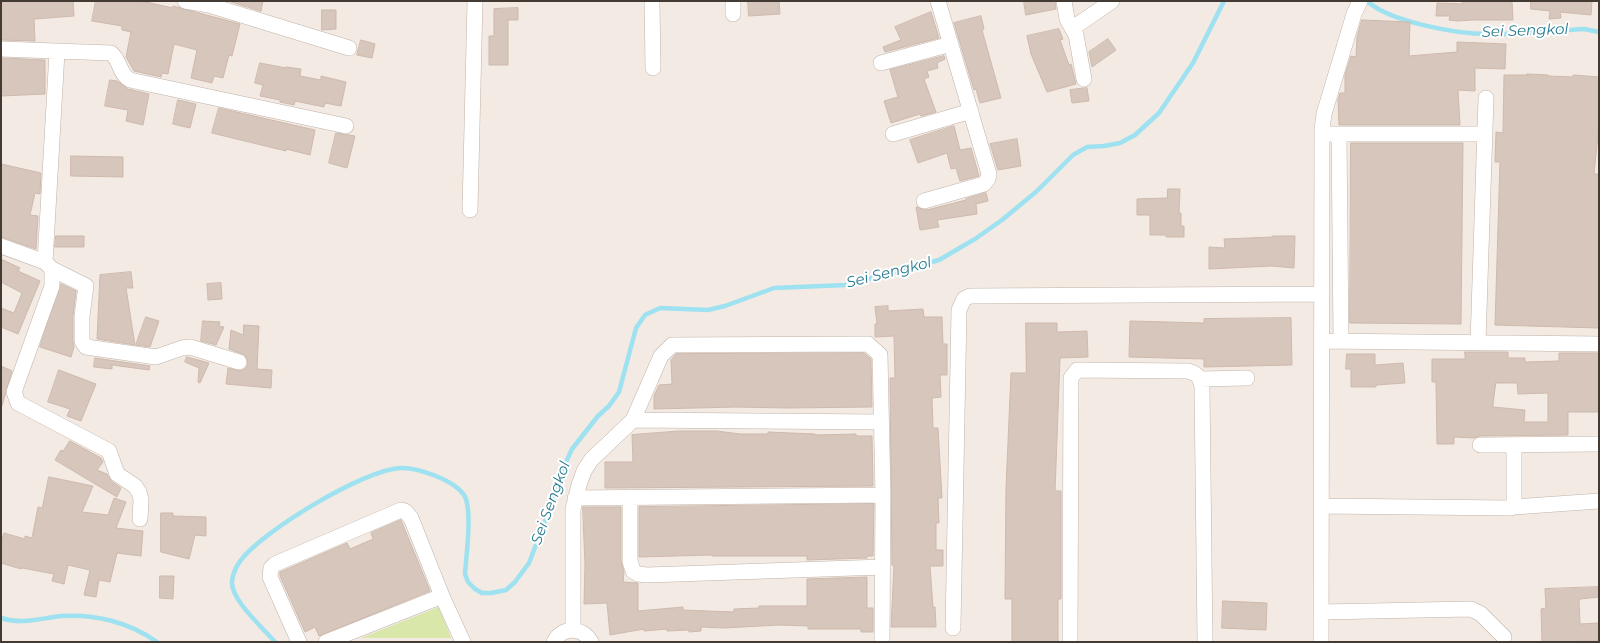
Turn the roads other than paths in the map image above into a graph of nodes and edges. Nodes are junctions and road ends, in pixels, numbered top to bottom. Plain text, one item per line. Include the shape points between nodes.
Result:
1 (185, 1) edge
2 (475, 1) edge
3 (652, 1) edge
4 (938, 1) edge
5 (1064, 1) edge
6 (1112, 1) edge
7 (209, 3) edge
8 (1357, 8) edge
9 (1073, 28) junction
10 (951, 44) junction
11 (349, 48) dead end
12 (1, 49) edge
13 (57, 52) junction
14 (881, 63) dead end
15 (653, 68) dead end
16 (1084, 78) dead end
17 (1486, 98) dead end
18 (970, 111) junction
19 (346, 126) dead end
20 (893, 134) dead end
21 (1322, 134) junction
22 (1339, 134) junction
23 (1485, 134) junction
24 (924, 201) dead end
25 (470, 210) dead end
26 (3, 252) edge
27 (49, 266) junction
28 (1322, 294) junction
29 (1322, 341) junction
30 (1341, 341) junction
31 (1478, 342) junction
32 (1599, 344) edge
33 (239, 362) dead end
34 (1247, 378) dead end
35 (1200, 379) junction
36 (633, 420) junction
37 (881, 422) junction
38 (1599, 444) edge
39 (1480, 445) dead end
40 (1514, 446) junction
41 (883, 495) junction
42 (575, 498) junction
43 (630, 498) junction
44 (1599, 501) edge
45 (1322, 506) junction
46 (1514, 507) junction
47 (140, 519) dead end
48 (883, 567) junction
49 (442, 596) junction
50 (1322, 612) junction
51 (953, 628) dead end
52 (573, 630) junction
53 (1504, 637) dead end
54 (299, 642) edge
55 (326, 642) edge
56 (463, 642) edge
57 (554, 642) edge
58 (592, 642) edge
59 (882, 642) edge
60 (1070, 642) edge
61 (1204, 642) edge
62 (1321, 642) edge

1 - 7 street
2 - 25 street
3 - 15 street
4 - 10 street
5 - 9 street via 1065,13
6 - 9 street
7 - 11 street
8 - 21 street via 1324,114
9 - 16 street
10 - 14 street
10 - 18 street
12 - 13 street
13 - 19 street via 111,53 122,74 130,80
13 - 27 street
17 - 23 street
18 - 20 street
18 - 24 street via 988,179 984,184
21 - 22 street
21 - 28 street
22 - 23 street
22 - 30 street
23 - 31 street
26 - 27 street
27 - 33 street via 86,286 82,316 82,341 86,347 156,357 190,346
27 - 47 street via 52,286 14,392 15,398 18,403 108,451 117,474 139,492
28 - 29 street
28 - 51 street via 970,296 964,299 959,310
29 - 30 street
29 - 45 street
30 - 31 street
31 - 32 street
34 - 35 street
35 - 60 street via 1196,373 1188,371 1077,370 1072,375
35 - 61 street
36 - 37 street
36 - 37 street via 661,356 672,345 868,344 880,355
36 - 42 street via 591,460
37 - 41 street
38 - 40 street
39 - 40 street
40 - 46 street
41 - 43 street
41 - 48 street
42 - 43 street
42 - 52 street
43 - 48 street via 630,561 633,571 638,574
44 - 46 street
45 - 46 street
45 - 50 street
48 - 59 street
49 - 54 street via 411,518 401,510 271,568 270,576
49 - 55 street
49 - 56 street
50 - 53 street via 1471,610 1481,614
50 - 62 street
52 - 57 street via 561,634
52 - 58 street via 585,634

